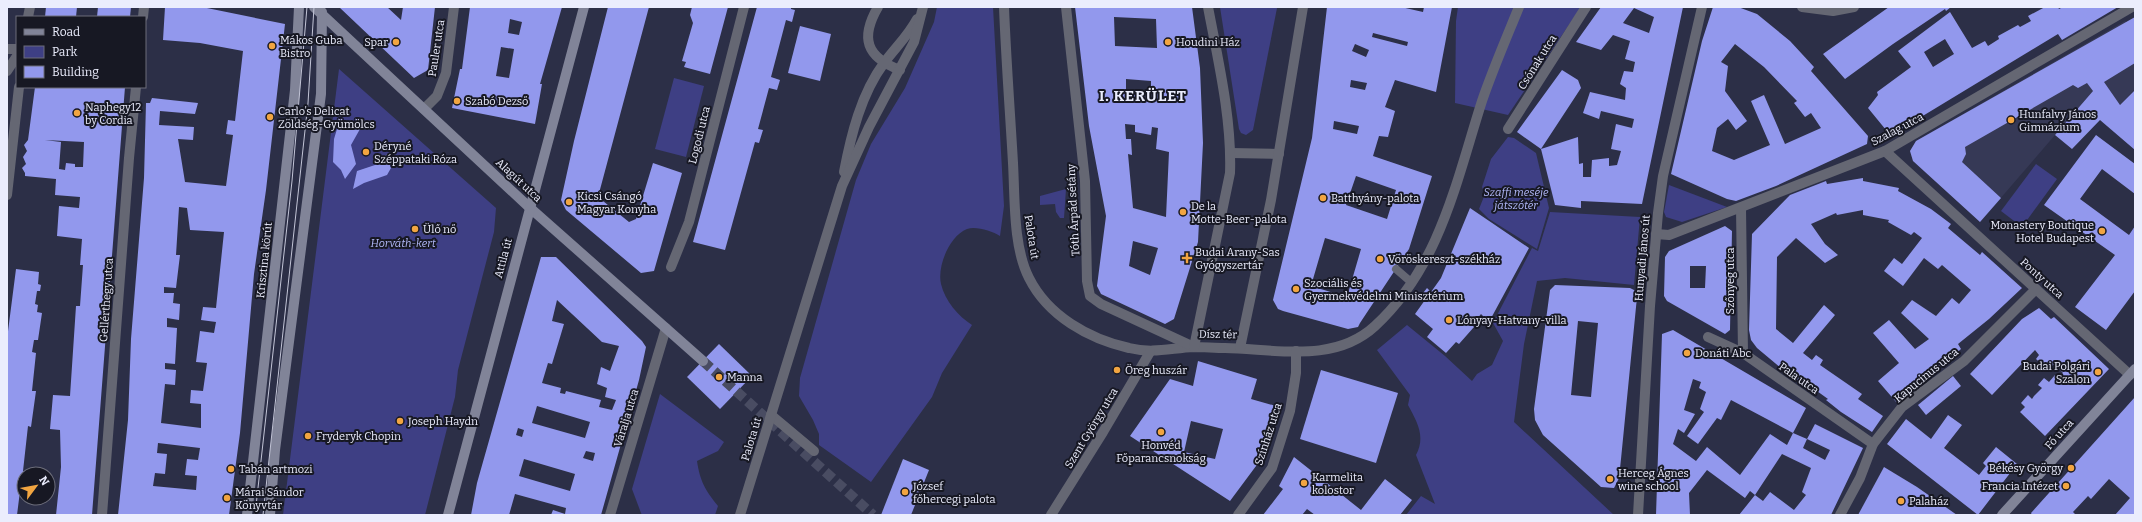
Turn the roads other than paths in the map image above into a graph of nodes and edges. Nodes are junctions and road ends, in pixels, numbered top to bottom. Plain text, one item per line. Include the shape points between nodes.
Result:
1 (299, 7) edge
2 (314, 7) edge
3 (454, 7) edge
4 (584, 7) edge
5 (744, 7) edge
6 (878, 7) edge
7 (923, 7) edge
8 (1004, 7) edge
9 (1066, 7) edge
10 (1208, 7) edge
11 (1518, 7) edge
12 (1586, 7) edge
13 (1702, 7) edge
14 (1802, 7) edge
15 (1854, 7) edge
16 (2132, 7) edge
17 (1302, 9) edge
18 (322, 11) edge
19 (16, 58) edge
20 (884, 64) junction
21 (900, 70) junction
22 (7, 71) edge
23 (18, 88) edge
24 (136, 88) edge
25 (424, 109) junction
26 (1508, 129) dead end
27 (1885, 151) junction
28 (1231, 153) junction
29 (1279, 154) junction
30 (842, 186) junction
31 (7, 195) edge
32 (529, 207) junction
33 (1741, 208) junction
34 (1656, 234) junction
35 (671, 267) dead end
36 (1396, 269) dead end
37 (1411, 282) junction
38 (2036, 289) junction
39 (666, 328) junction
40 (1708, 337) dead end
41 (1194, 347) junction
42 (1240, 348) junction
43 (1296, 351) junction
44 (1150, 352) junction
45 (1742, 353) junction
46 (702, 361) tunnel mouth
47 (2132, 372) edge
48 (771, 414) junction
49 (1873, 444) junction
50 (814, 451) dead end
51 (102, 515) edge
52 (247, 515) edge
53 (270, 515) edge
54 (448, 515) edge
55 (610, 515) edge
56 (740, 515) edge
57 (1051, 515) edge
58 (1238, 515) edge
59 (1638, 515) edge
60 (1840, 515) edge
61 (2002, 515) edge

1 - 52 street, Krisztina körút via 295,90
2 - 18 street, Alagút utca
3 - 25 street, Pauler utca via 446,73 438,96
4 - 32 street, Attila út
5 - 35 street, Logodi utca via 689,222
6 - 20 street via 867,30 867,39
7 - 20 street, Palota út via 901,44
7 - 21 street, Palota út via 914,42
8 - 44 street, Palota út via 1015,206 1022,259 1029,279 1051,306 1082,332 1111,343
9 - 41 street, Tóth Árpád sétány via 1085,181 1090,296 1101,304
10 - 28 street, Dísz tér
11 - 37 street via 1489,80 1438,237
12 - 26 street, Csónak utca
13 - 34 street, Hunyadi János út via 1663,176
14 - 15 street via 1834,11
16 - 27 street, Szalag utca
17 - 29 street, Dísz tér
18 - 25 street, Alagút utca
18 - 53 street via 321,94 275,450
19 - 22 street
20 - 21 street
20 - 30 street, Palota út via 859,112 849,143
21 - 30 street, Palota út
23 - 31 street
24 - 51 street, Gellérthegy utca
25 - 32 street, Alagút utca
27 - 33 street, Szalag utca
27 - 38 street, Ponty utca
28 - 29 street
28 - 41 street, Dísz tér via 1230,173
29 - 42 street, Dísz tér
30 - 48 street, Palota út
32 - 39 street, Alagút utca
32 - 54 street, Attila út
33 - 34 street, Szalag utca via 1669,235
33 - 45 street, Szőnyeg utca
34 - 59 street, Hunyadi János út
36 - 37 lane
37 - 43 street via 1376,325 1360,339 1334,349
38 - 47 street, Ponty utca
38 - 49 street, Kapucinus utca via 1964,360 1902,407
39 - 46 street, Alagút utca
39 - 55 street, Váralja utca
40 - 45 street, Pala utca
41 - 42 street, Dísz tér
41 - 44 street, Palota út
42 - 43 street
43 - 58 street, Színház utca via 1296,373 1290,411 1272,468
44 - 57 street, Szent György utca
45 - 49 street, Pala utca
47 - 61 street, Fő utca
48 - 50 street
48 - 56 street, Palota út
49 - 60 street, Kapucinus utca via 1860,478

